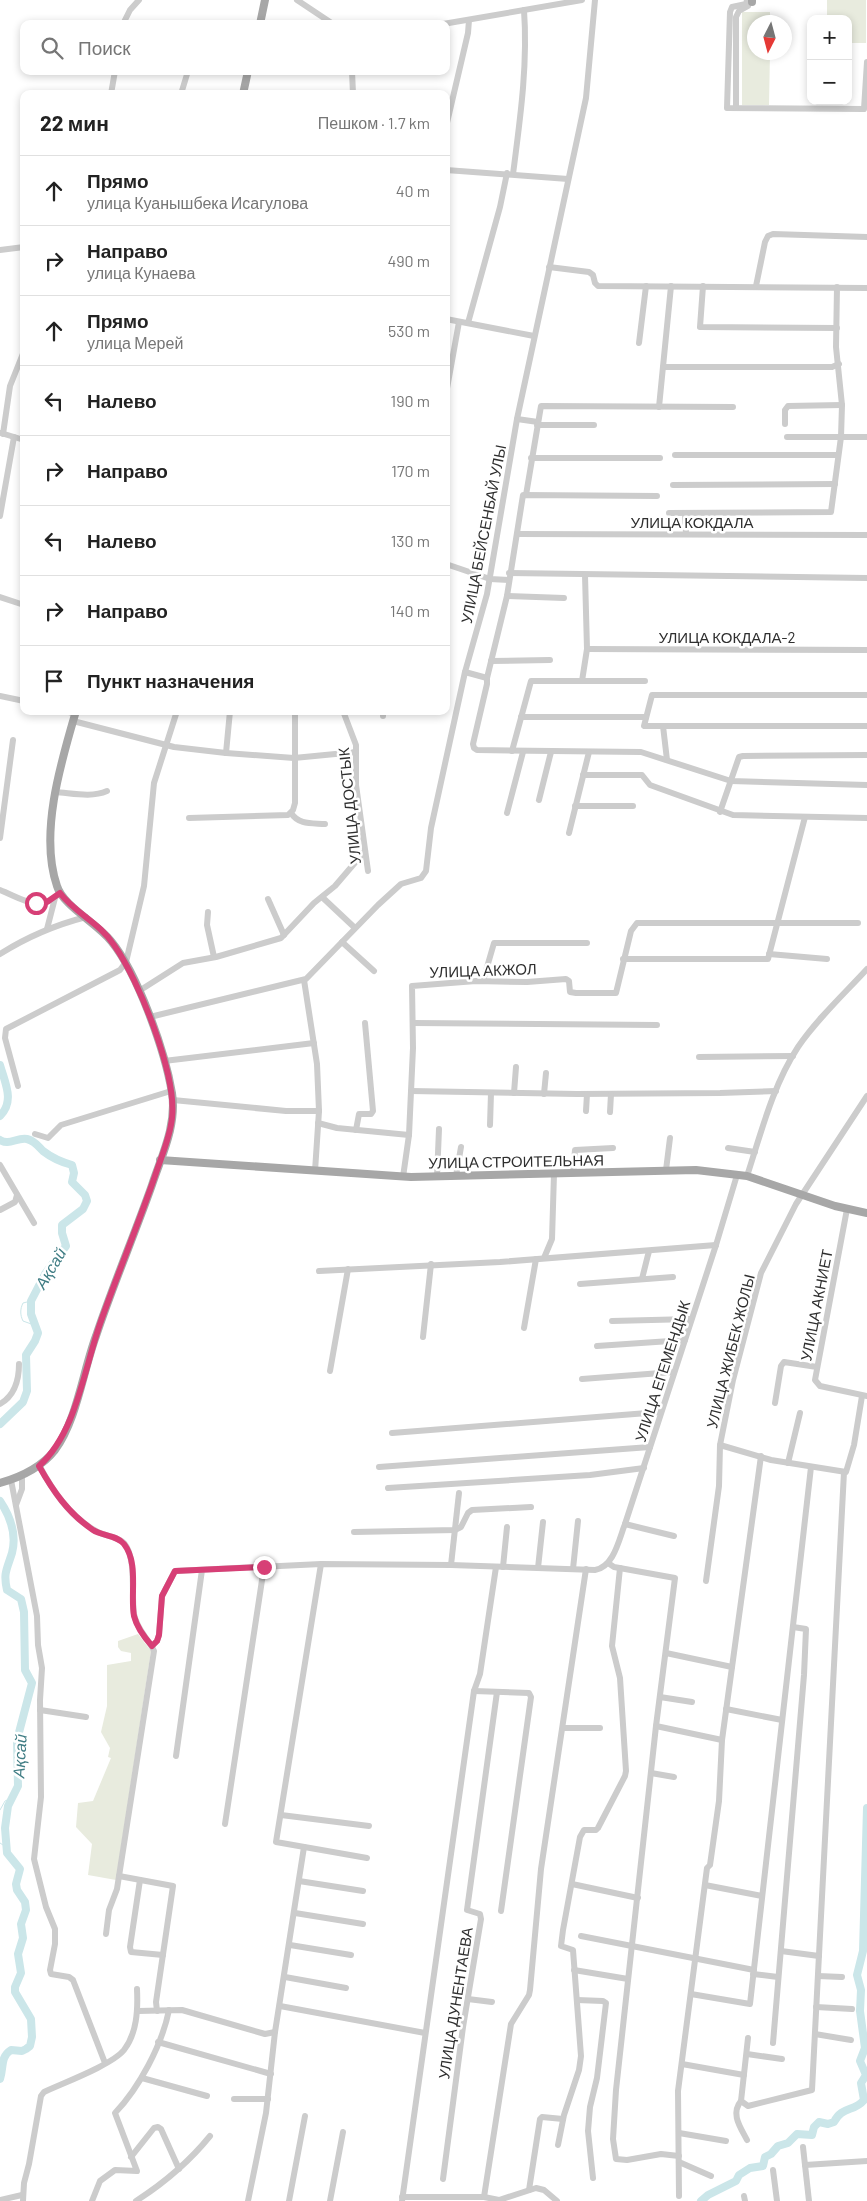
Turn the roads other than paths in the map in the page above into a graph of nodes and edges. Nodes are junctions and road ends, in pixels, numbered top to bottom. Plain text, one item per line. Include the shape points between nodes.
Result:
1 (139, 0) edge
2 (265, 0) edge
3 (297, 0) edge
4 (582, 0) edge
5 (595, 0) edge
6 (751, 0) edge
7 (524, 10) junction
8 (125, 20) edge
9 (261, 20) edge
10 (327, 20) edge
11 (469, 20) junction
12 (450, 23) edge
13 (867, 62) edge
14 (114, 75) edge
15 (187, 75) edge
16 (247, 75) edge
17 (352, 75) edge
18 (112, 90) edge
19 (182, 90) edge
20 (244, 90) edge
21 (353, 90) edge
22 (736, 108) junction
23 (450, 110) edge
24 (450, 170) edge
25 (510, 174) junction
26 (568, 179) junction
27 (867, 236) edge
28 (20, 248) edge
29 (0, 250) edge
30 (549, 267) junction
31 (646, 286) junction
32 (671, 286) junction
33 (703, 286) junction
34 (756, 286) junction
35 (838, 287) junction
36 (867, 288) edge
37 (450, 320) edge
38 (460, 322) junction
39 (468, 323) junction
40 (837, 328) junction
41 (534, 336) junction
42 (639, 343) dead end
43 (20, 360) edge
44 (839, 364) junction
45 (663, 367) junction
46 (450, 373) edge
47 (842, 405) junction
48 (659, 407) junction
49 (733, 407) dead end
50 (517, 420) junction
51 (538, 423) junction
52 (594, 424) dead end
53 (784, 424) dead end
54 (2, 434) edge
55 (867, 436) edge
56 (14, 437) junction
57 (787, 437) dead end
58 (841, 437) junction
59 (20, 439) edge
60 (838, 454) junction
61 (675, 455) dead end
62 (531, 458) junction
63 (660, 458) dead end
64 (673, 484) dead end
65 (835, 484) junction
66 (526, 495) junction
67 (657, 496) dead end
68 (669, 513) dead end
69 (685, 513) junction
70 (0, 516) edge
71 (517, 534) junction
72 (686, 534) junction
73 (867, 536) edge
74 (450, 565) edge
75 (585, 575) junction
76 (509, 577) junction
77 (867, 578) edge
78 (490, 579) junction
79 (507, 596) junction
80 (0, 597) edge
81 (564, 598) dead end
82 (20, 604) edge
83 (587, 649) junction
84 (867, 650) edge
85 (491, 660) junction
86 (550, 660) dead end
87 (465, 672) junction
88 (487, 678) junction
89 (582, 681) junction
90 (645, 681) dead end
91 (867, 694) edge
92 (0, 696) edge
93 (20, 700) edge
94 (74, 715) edge
95 (176, 715) edge
96 (230, 715) edge
97 (295, 715) edge
98 (346, 715) edge
99 (521, 717) junction
100 (646, 718) junction
101 (663, 726) junction
102 (867, 726) edge
103 (13, 740) dead end
104 (166, 744) junction
105 (512, 751) junction
106 (356, 752) junction
107 (523, 752) junction
108 (551, 752) junction
109 (588, 752) junction
110 (226, 753) junction
111 (867, 755) edge
112 (294, 758) junction
113 (667, 760) junction
114 (583, 775) junction
115 (731, 781) junction
116 (867, 785) edge
117 (108, 791) dead end
118 (55, 792) junction
119 (539, 800) dead end
120 (575, 806) junction
121 (633, 806) dead end
122 (507, 812) dead end
123 (720, 812) junction
124 (290, 813) junction
125 (805, 817) junction
126 (189, 818) dead end
127 (867, 818) edge
128 (325, 824) dead end
129 (569, 833) dead end
130 (0, 838) edge
131 (365, 851) junction
132 (368, 871) dead end
133 (0, 890) edge
134 (57, 896) junction
135 (322, 897) junction
136 (268, 899) dead end
137 (208, 912) dead end
138 (86, 916) junction
139 (777, 923) junction
140 (858, 923) dead end
141 (355, 928) junction
142 (47, 929) junction
143 (284, 935) junction
144 (342, 942) junction
145 (587, 944) dead end
146 (0, 954) edge
147 (769, 954) junction
148 (214, 957) junction
149 (623, 959) junction
150 (827, 959) dead end
151 (126, 962) junction
152 (867, 969) edge
153 (374, 971) dead end
154 (304, 980) junction
155 (483, 981) junction
156 (139, 991) junction
157 (150, 1017) junction
158 (365, 1023) dead end
159 (414, 1024) junction
160 (657, 1025) dead end
161 (314, 1043) junction
162 (793, 1056) junction
163 (699, 1057) dead end
164 (164, 1061) junction
165 (516, 1067) dead end
166 (546, 1073) dead end
167 (18, 1086) dead end
168 (411, 1090) junction
169 (171, 1091) junction
170 (776, 1091) junction
171 (492, 1092) junction
172 (514, 1093) junction
173 (544, 1094) junction
174 (586, 1094) junction
175 (611, 1094) junction
176 (867, 1096) edge
177 (173, 1100) junction
178 (319, 1111) junction
179 (586, 1111) dead end
180 (610, 1112) dead end
181 (318, 1123) junction
182 (490, 1125) dead end
183 (356, 1130) junction
184 (439, 1130) dead end
185 (35, 1134) dead end
186 (409, 1135) junction
187 (670, 1138) dead end
188 (461, 1148) dead end
189 (613, 1148) dead end
190 (728, 1148) dead end
191 (755, 1152) junction
192 (160, 1160) junction
193 (0, 1165) edge
194 (666, 1170) junction
195 (315, 1171) junction
196 (573, 1173) junction
197 (554, 1174) junction
198 (736, 1175) junction
199 (456, 1176) junction
200 (747, 1176) junction
201 (403, 1177) junction
202 (437, 1177) junction
203 (17, 1195) junction
204 (803, 1195) junction
205 (847, 1209) junction
206 (0, 1210) edge
207 (867, 1213) edge
208 (34, 1223) dead end
209 (716, 1245) junction
210 (649, 1251) junction
211 (544, 1258) junction
212 (536, 1259) junction
213 (431, 1264) junction
214 (348, 1269) junction
215 (319, 1271) dead end
216 (673, 1277) dead end
217 (642, 1279) junction
218 (580, 1284) dead end
219 (691, 1319) junction
220 (612, 1321) dead end
221 (524, 1328) dead end
222 (423, 1336) dead end
223 (685, 1340) junction
224 (597, 1346) dead end
225 (19, 1364) dead end
226 (817, 1367) junction
227 (330, 1371) dead end
228 (674, 1372) junction
229 (582, 1380) dead end
230 (865, 1396) edge
231 (775, 1403) dead end
232 (0, 1404) edge
233 (660, 1412) junction
234 (800, 1413) dead end
235 (392, 1433) dead end
236 (720, 1445) junction
237 (650, 1447) junction
238 (761, 1456) junction
239 (788, 1463) junction
240 (39, 1466) junction
241 (379, 1467) dead end
242 (811, 1467) junction
243 (644, 1468) junction
244 (844, 1472) junction
245 (22, 1475) junction
246 (11, 1480) junction
247 (0, 1483) edge
248 (388, 1488) dead end
249 (459, 1493) dead end
250 (16, 1505) junction
251 (532, 1507) dead end
252 (578, 1521) dead end
253 (543, 1522) dead end
254 (625, 1524) junction
255 (507, 1527) dead end
256 (455, 1530) junction
257 (354, 1532) dead end
258 (674, 1536) dead end
259 (608, 1563) junction
260 (321, 1564) junction
261 (451, 1565) junction
262 (264, 1567) junction
263 (499, 1567) junction
264 (538, 1568) junction
265 (620, 1568) junction
266 (573, 1569) junction
267 (586, 1569) junction
268 (202, 1570) junction
269 (706, 1581) dead end
270 (793, 1627) junction
271 (152, 1646) junction
272 (666, 1653) junction
273 (732, 1667) junction
274 (474, 1691) junction
275 (496, 1692) junction
276 (660, 1698) junction
277 (692, 1702) dead end
278 (40, 1710) junction
279 (726, 1710) junction
280 (86, 1717) dead end
281 (782, 1720) junction
282 (656, 1726) junction
283 (563, 1728) junction
284 (600, 1728) dead end
285 (722, 1740) junction
286 (176, 1756) dead end
287 (651, 1773) junction
288 (674, 1778) dead end
289 (281, 1815) junction
290 (225, 1824) dead end
291 (369, 1826) dead end
292 (304, 1848) junction
293 (367, 1858) dead end
294 (119, 1876) junction
295 (140, 1880) junction
296 (299, 1881) junction
297 (572, 1884) junction
298 (705, 1885) junction
299 (363, 1890) dead end
300 (762, 1896) junction
301 (638, 1898) junction
302 (501, 1911) dead end
303 (295, 1913) junction
304 (363, 1924) dead end
305 (106, 1934) dead end
306 (581, 1936) dead end
307 (290, 1945) junction
308 (632, 1946) junction
309 (781, 1951) junction
310 (163, 1955) junction
311 (351, 1955) dead end
312 (819, 1956) junction
313 (696, 1958) junction
314 (574, 1970) junction
315 (754, 1972) junction
316 (818, 1976) junction
317 (285, 1977) junction
318 (778, 1977) junction
319 (628, 1978) junction
320 (842, 1978) dead end
321 (346, 1988) dead end
322 (137, 1989) dead end
323 (692, 1994) junction
324 (468, 1999) junction
325 (577, 2000) junction
326 (492, 2002) dead end
327 (280, 2006) junction
328 (816, 2007) junction
329 (852, 2009) dead end
330 (169, 2010) junction
331 (138, 2011) junction
332 (157, 2011) junction
333 (276, 2032) junction
334 (425, 2033) junction
335 (815, 2034) junction
336 (748, 2038) dead end
337 (851, 2040) dead end
338 (158, 2042) junction
339 (773, 2043) dead end
340 (747, 2054) junction
341 (782, 2059) dead end
342 (106, 2063) junction
343 (682, 2064) junction
344 (271, 2074) junction
345 (744, 2075) junction
346 (142, 2078) junction
347 (207, 2096) dead end
348 (234, 2099) dead end
349 (268, 2099) junction
350 (741, 2102) junction
351 (305, 2116) dead end
352 (563, 2119) junction
353 (343, 2132) dead end
354 (679, 2133) junction
355 (210, 2136) dead end
356 (748, 2140) dead end
357 (726, 2141) dead end
358 (558, 2145) dead end
359 (803, 2148) dead end
360 (131, 2156) junction
361 (679, 2159) junction
362 (867, 2161) edge
363 (805, 2165) junction
364 (179, 2169) junction
365 (773, 2170) dead end
366 (711, 2176) dead end
367 (593, 2178) dead end
368 (443, 2180) dead end
369 (529, 2190) junction
370 (679, 2196) dead end
371 (484, 2197) junction
372 (22, 2198) edge
373 (402, 2199) edge
374 (0, 2200) edge
375 (92, 2201) edge
376 (136, 2201) edge
377 (248, 2201) edge
378 (289, 2201) edge
379 (330, 2201) edge
380 (558, 2201) edge
381 (777, 2201) edge
382 (809, 2201) edge

1 - 8 street
2 - 9 main road
3 - 10 street
4 - 7 street
5 - 26 street, УЛИЦА БЕЙСЕНБАЙ УЛЫ via 589,74
6 - 22 street via 736,17
6 - 22 street via 732,7 730,12 727,108
7 - 11 street
7 - 25 street via 523,92
11 - 12 street
11 - 23 street
13 - 22 street via 864,109
14 - 18 street
15 - 19 street
16 - 20 main road
17 - 21 street
24 - 25 street
25 - 26 street
25 - 39 street
26 - 30 street, УЛИЦА БЕЙСЕНБАЙ УЛЫ
27 - 34 street via 768,236
28 - 29 street
30 - 31 street via 589,272 598,286
30 - 41 street, УЛИЦА БЕЙСЕНБАЙ УЛЫ
31 - 32 street
31 - 42 street
32 - 33 street
32 - 45 street
33 - 34 street
33 - 40 street via 700,327
34 - 35 street
35 - 36 street
35 - 40 street
37 - 38 street
38 - 39 street
38 - 46 street
39 - 41 street
40 - 44 street
41 - 50 street, УЛИЦА БЕЙСЕНБАЙ УЛЫ
43 - 54 street via 10,386
44 - 45 street via 832,367
44 - 47 street
45 - 48 street
47 - 53 street via 788,406
47 - 58 street
48 - 49 street
48 - 51 street via 541,406
50 - 51 street
50 - 78 street, УЛИЦА БЕЙСЕНБАЙ УЛЫ
51 - 52 street
51 - 62 street
54 - 56 street
55 - 58 street
56 - 59 street
56 - 70 street
57 - 58 street
58 - 60 street
60 - 61 street
60 - 65 street
62 - 63 street
62 - 66 street
64 - 65 street
65 - 69 street via 831,512
66 - 67 street
66 - 71 street via 523,495
68 - 69 street
69 - 72 street
71 - 72 street, УЛИЦА КОКДАЛА
71 - 76 street
72 - 73 street, УЛИЦА КОКДАЛА
74 - 78 street
75 - 76 street
75 - 77 street
75 - 83 street
76 - 78 street
76 - 79 street
78 - 87 street, УЛИЦА БЕЙСЕНБАЙ УЛЫ
79 - 81 street
79 - 85 street
80 - 82 street
83 - 84 street, УЛИЦА КОКДАЛА-2
83 - 89 street
85 - 86 street
85 - 88 street
87 - 88 street
87 - 141 street, УЛИЦА БЕЙСЕНБАЙ УЛЫ via 431,828 426,871 421,878 401,884
88 - 105 street via 474,748
89 - 90 street
89 - 99 street via 530,681
91 - 100 street via 652,695
92 - 93 street
94 - 104 street
94 - 118 main road
95 - 104 street
96 - 110 street
97 - 112 street
98 - 106 street, УЛИЦА ДОСТЫК
99 - 100 street
99 - 105 street
100 - 101 street via 644,726
101 - 102 street
101 - 113 street
103 - 130 street
104 - 110 street
104 - 151 street via 154,783 144,886
105 - 107 street
106 - 112 street
106 - 131 street, УЛИЦА ДОСТЫК via 356,785
107 - 108 street
107 - 122 street
108 - 109 street
108 - 119 street
109 - 113 street via 642,752
109 - 114 street
110 - 112 street
111 - 115 street via 743,756 739,757
112 - 124 street via 295,803
113 - 115 street
114 - 120 street
114 - 123 street via 642,775 650,786
115 - 116 street
115 - 123 street
117 - 118 street via 90,795
118 - 134 main road via 51,844
120 - 121 street
120 - 129 street
123 - 125 street via 741,816
124 - 126 street via 285,817
124 - 128 street via 295,820
125 - 127 street
125 - 139 street
131 - 132 street, УЛИЦА ДОСТЫК
131 - 135 street
133 - 134 street via 27,903 47,902
134 - 138 main road
134 - 142 street
135 - 141 street
135 - 143 street
136 - 143 street
137 - 148 street via 207,925
138 - 142 street
138 - 151 main road via 104,932
139 - 140 street
139 - 147 street
139 - 149 street via 637,923 631,931
141 - 144 street, УЛИЦА БЕЙСЕНБАЙ УЛЫ
142 - 146 street
143 - 148 street
144 - 153 street
144 - 154 street, УЛИЦА БЕЙСЕНБАЙ УЛЫ
145 - 155 street via 494,943
147 - 149 street via 768,959
147 - 150 street
148 - 156 street via 183,963
149 - 155 street, УЛИЦА АКЖОЛ via 616,993 576,994 570,992 566,979
151 - 156 main road
151 - 167 street via 120,970 6,1029 5,1038
152 - 162 street via 804,1039
154 - 157 street
154 - 161 street
155 - 159 street, УЛИЦА АКЖОЛ via 412,986
156 - 157 main road
157 - 164 main road
158 - 183 street via 373,1112 359,1114
159 - 160 street
159 - 168 street, УЛИЦА АКЖОЛ
161 - 164 street
161 - 178 street
162 - 163 street
162 - 170 street
164 - 169 main road
165 - 172 street
166 - 173 street
168 - 171 street
168 - 186 street, УЛИЦА АКЖОЛ
169 - 177 main road
169 - 185 street via 61,1124 48,1138
170 - 175 street
170 - 191 street
171 - 172 street
171 - 182 street
172 - 173 street
173 - 174 street
174 - 175 street
174 - 179 street
175 - 180 street
176 - 204 street, УЛИЦА ЖИБЕК ЖОЛЫ
177 - 178 street
177 - 192 main road via 172,1124
178 - 181 street
181 - 183 street
181 - 195 street
183 - 186 street
184 - 202 street
186 - 201 street, УЛИЦА АКЖОЛ
187 - 194 street
188 - 199 street
189 - 196 street via 575,1150
190 - 191 street
191 - 200 street
192 - 195 main road, УЛИЦА СТРОИТЕЛЬНАЯ
192 - 240 main road via 101,1320 67,1427 56,1449
193 - 203 street
194 - 196 main road, УЛИЦА СТРОИТЕЛЬНАЯ
194 - 198 main road, УЛИЦА СТРОИТЕЛЬНАЯ
195 - 201 main road, УЛИЦА СТРОИТЕЛЬНАЯ
196 - 197 main road, УЛИЦА СТРОИТЕЛЬНАЯ
197 - 199 main road, УЛИЦА СТРОИТЕЛЬНАЯ
197 - 211 street via 552,1239
198 - 200 main road, УЛИЦА СТРОИТЕЛЬНАЯ
198 - 209 street, УЛИЦА ЕГЕМЕНДЫК
199 - 202 main road, УЛИЦА СТРОИТЕЛЬНАЯ
200 - 204 main road, УЛИЦА СТРОИТЕЛЬНАЯ
201 - 202 main road, УЛИЦА СТРОИТЕЛЬНАЯ
203 - 206 street via 15,1202
203 - 208 street
204 - 205 main road, УЛИЦА СТРОИТЕЛЬНАЯ
204 - 236 street, УЛИЦА ЖИБЕК ЖОЛЫ via 761,1272
205 - 207 main road, УЛИЦА СТРОИТЕЛЬНАЯ
205 - 226 street, УЛИЦА АКНИЕТ
209 - 210 street
209 - 219 street, УЛИЦА ЕГЕМЕНДЫК
210 - 211 street
210 - 217 street
211 - 212 street
212 - 213 street
212 - 221 street
213 - 214 street
213 - 222 street
214 - 215 street
214 - 227 street
216 - 217 street
217 - 218 street
219 - 220 street
219 - 223 street, УЛИЦА ЕГЕМЕНДЫК
223 - 224 street
223 - 228 street, УЛИЦА ЕГЕМЕНДЫК
225 - 232 street via 18,1382 10,1396
226 - 230 street, УЛИЦА АКНИЕТ via 815,1380 820,1386
226 - 231 street via 784,1362
228 - 229 street
228 - 233 street, УЛИЦА ЕГЕМЕНДЫК
230 - 244 street
233 - 235 street
233 - 237 street, УЛИЦА ЕГЕМЕНДЫК
234 - 239 street
236 - 238 street
236 - 269 street, УЛИЦА ЖИБЕК ЖОЛЫ via 719,1486
237 - 241 street
237 - 243 street, УЛИЦА ЕГЕМЕНДЫК
238 - 239 street
238 - 273 street
239 - 242 street
240 - 245 main road
240 - 271 street via 56,1495 80,1520 124,1544 132,1566 134,1617
242 - 244 street
242 - 270 street
243 - 248 street via 590,1475
243 - 254 street, УЛИЦА ЕГЕМЕНДЫК
244 - 312 street
245 - 246 main road
245 - 250 street via 22,1489
246 - 247 main road
246 - 250 street
249 - 256 street
250 - 278 street via 37,1616 43,1680
251 - 256 street via 472,1510 461,1527
252 - 266 street
253 - 264 street
254 - 258 street
254 - 259 street, УЛИЦА ЕГЕМЕНДЫК
255 - 263 street
256 - 257 street
256 - 261 street
259 - 265 street
259 - 267 street, УЛИЦА ЕГЕМЕНДЫК via 600,1569
260 - 261 street
260 - 262 street
260 - 289 street
261 - 263 street
262 - 268 street
262 - 290 street
263 - 264 street
263 - 274 street via 480,1674
264 - 266 street
265 - 272 street via 675,1578
265 - 297 street via 612,1646 620,1678 625,1776 598,1828 582,1833
266 - 267 street
267 - 283 street
268 - 271 street via 175,1571 172,1574 162,1596 159,1635
268 - 286 street
270 - 281 street
270 - 309 street via 806,1629 804,1684
271 - 294 street via 154,1660
272 - 273 street
272 - 276 street
273 - 279 street
274 - 275 street
274 - 334 street
275 - 302 street via 528,1693 531,1697
275 - 324 street, УЛИЦА ДУНЕНТАЕВА via 467,1910 481,1916
276 - 277 street
276 - 282 street
278 - 280 street
278 - 342 street via 41,1797 34,1859 54,1929 50,1970 51,1974 73,1980
279 - 281 street
279 - 285 street
281 - 300 street
282 - 285 street
282 - 287 street
283 - 284 street
283 - 371 street via 540,1869 530,1990 512,2024
285 - 298 street via 719,1801
287 - 288 street
287 - 301 street
289 - 291 street
289 - 292 street via 276,1842
292 - 293 street
292 - 296 street
294 - 295 street
294 - 305 street
295 - 310 street via 173,1886
295 - 310 street via 131,1952
296 - 299 street
296 - 303 street
297 - 301 street
297 - 314 street via 561,1942 564,1948 573,1950
298 - 300 street
298 - 313 street
300 - 315 street
301 - 308 street
303 - 304 street
303 - 307 street
306 - 308 street
307 - 311 street
307 - 317 street
308 - 313 street
308 - 319 street
309 - 312 street
309 - 318 street
310 - 332 street
312 - 316 street
313 - 315 street
313 - 323 street
314 - 319 street
314 - 325 street
315 - 318 street
315 - 323 street via 750,2004
316 - 320 street
316 - 328 street
317 - 321 street
317 - 327 street
318 - 339 street
319 - 361 street via 614,2125 616,2159 661,2154
322 - 331 street
323 - 343 street
324 - 326 street
324 - 368 street, УЛИЦА ДУНЕНТАЕВА
325 - 352 street via 581,2061
325 - 367 street via 606,2003 588,2125
327 - 333 street
327 - 334 street
328 - 329 street
328 - 335 street
330 - 332 street
330 - 333 street via 182,2010 265,2034
330 - 338 street
331 - 332 street
331 - 342 street via 133,2032 124,2049
333 - 344 street
334 - 373 street
335 - 337 street
335 - 350 street via 812,2090 748,2106
336 - 340 street
338 - 344 street
338 - 346 street
340 - 341 street
340 - 345 street
342 - 372 street via 41,2096
343 - 345 street
343 - 354 street via 678,2091
344 - 349 street
345 - 350 street
346 - 347 street
346 - 360 street via 116,2113
348 - 349 street
349 - 377 street
350 - 356 street via 737,2122
351 - 378 street
352 - 358 street
352 - 369 street via 540,2119
353 - 379 street
354 - 357 street
354 - 361 street
355 - 364 street
359 - 363 street
360 - 364 street via 158,2127
360 - 375 street via 136,2171 115,2170 100,2182
361 - 366 street
361 - 370 street
362 - 363 street
363 - 382 street
364 - 376 street
365 - 381 street
369 - 371 street via 499,2200
369 - 380 street via 544,2190
371 - 373 street
372 - 374 street

